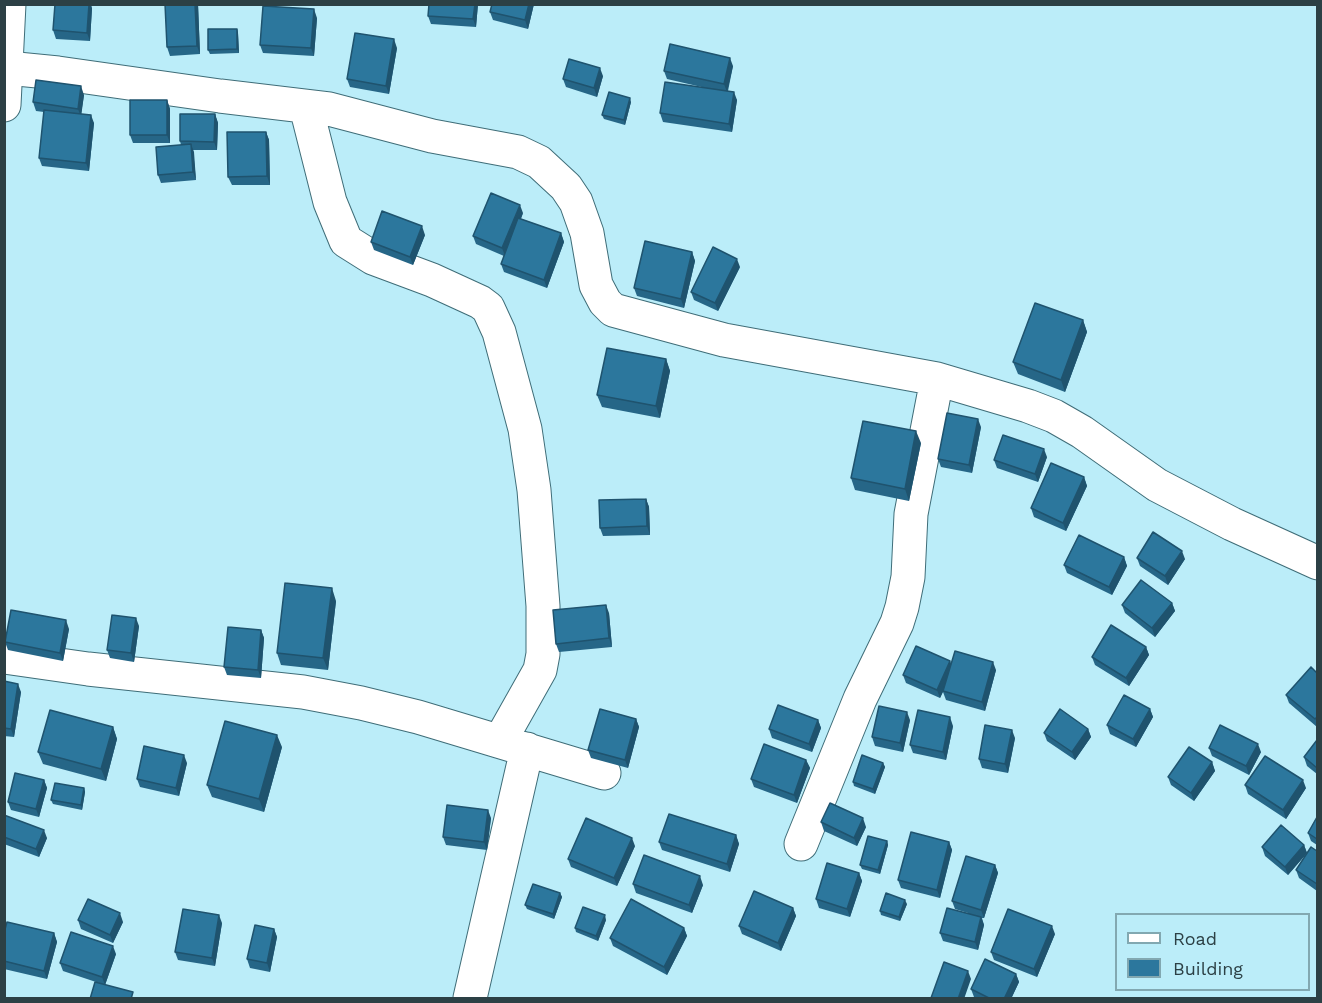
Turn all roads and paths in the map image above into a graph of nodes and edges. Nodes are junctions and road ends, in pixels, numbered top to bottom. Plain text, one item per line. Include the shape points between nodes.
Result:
1 (9, 4) edge
2 (7, 68) junction
3 (4, 105) edge
4 (306, 107) junction
5 (937, 379) junction
6 (1317, 562) edge
7 (4, 657) edge
8 (513, 745) junction
9 (604, 773) dead end
10 (801, 844) dead end
11 (470, 999) edge

1 - 2 street
2 - 3 street
2 - 4 street
4 - 5 street via 518,152 539,162 576,202 587,233 596,285 613,310 724,340
4 - 8 street via 330,202 346,241 373,258 480,302 488,308 499,332 525,429 543,606 540,670
5 - 6 street via 1054,416 1157,485
5 - 10 street via 911,514 908,577 902,607
7 - 8 street via 303,692 395,711
8 - 9 street
8 - 11 street

